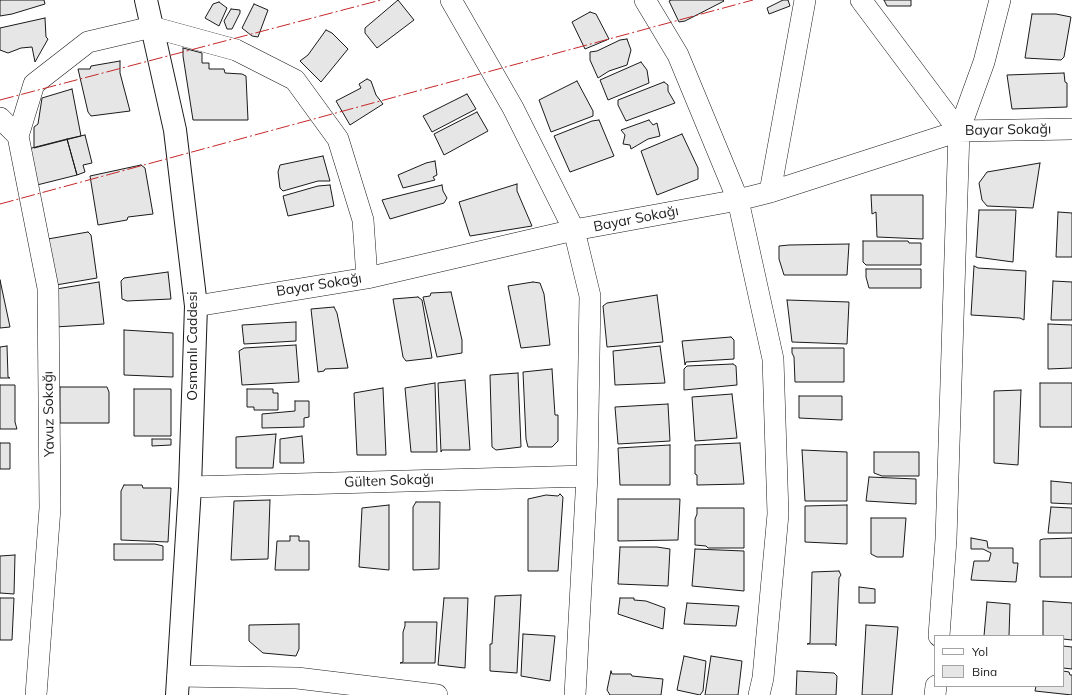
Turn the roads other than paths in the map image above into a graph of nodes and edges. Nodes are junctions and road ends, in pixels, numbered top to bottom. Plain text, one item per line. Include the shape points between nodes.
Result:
1 (146, 0) edge
2 (451, 0) edge
3 (645, 0) edge
4 (805, 0) edge
5 (861, 0) edge
6 (1000, 0) edge
7 (152, 27) junction
8 (0, 118) edge
9 (1072, 129) edge
10 (959, 131) junction
11 (18, 136) junction
12 (770, 192) junction
13 (738, 200) junction
14 (574, 230) junction
15 (367, 278) junction
16 (196, 306) junction
17 (587, 476) junction
18 (190, 487) junction
19 (939, 635) edge
20 (178, 686) edge
21 (36, 695) edge
22 (437, 695) edge
23 (575, 695) edge
24 (759, 695) edge

1 - 7 main road, Osmanlı Caddesi
2 - 14 street via 513,108
3 - 13 street via 678,55
4 - 12 street
5 - 10 street
6 - 10 street via 984,62
7 - 11 street via 88,42 34,84
7 - 15 street via 236,50 295,80 338,139 364,220
7 - 16 main road, Osmanlı Caddesi via 175,130
8 - 11 street
9 - 10 street, Bayar Sokağı
10 - 12 street, Bayar Sokağı
10 - 19 street via 946,539
11 - 21 street, Yavuz Sokağı via 48,288 50,508
12 - 13 street, Bayar Sokağı
13 - 14 street, Bayar Sokağı
13 - 24 street via 773,359 778,514 763,678
14 - 15 street, Bayar Sokağı
14 - 17 street via 590,296
15 - 16 street, Bayar Sokağı
16 - 18 main road, Osmanlı Caddesi
17 - 18 street, Gülten Sokağı
17 - 23 street
18 - 20 main road, Osmanlı Caddesi
20 - 22 street via 297,678

